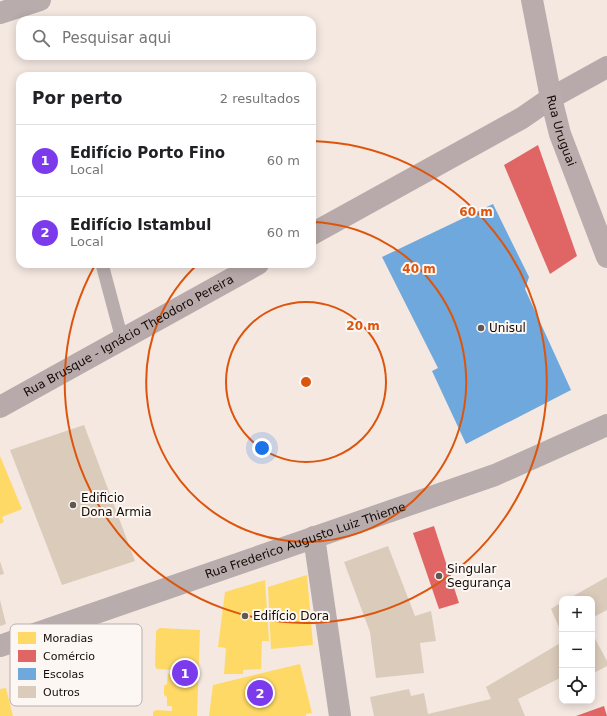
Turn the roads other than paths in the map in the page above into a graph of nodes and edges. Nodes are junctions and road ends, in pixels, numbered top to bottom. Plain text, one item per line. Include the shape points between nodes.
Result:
1 (40, 0) edge
2 (532, 0) edge
3 (0, 13) edge
4 (607, 67) edge
5 (551, 98) junction
6 (316, 232) edge
7 (607, 256) edge
8 (103, 268) edge
9 (251, 268) edge
10 (122, 339) junction
11 (0, 407) edge
12 (607, 425) edge
13 (314, 537) junction
14 (63, 624) edge
15 (10, 643) edge
16 (0, 646) edge
17 (340, 716) edge

1 - 3 street
2 - 5 main road, Rua Uruguai
4 - 5 main road
5 - 6 main road via 522,118
5 - 7 main road, Rua Uruguai via 560,134
8 - 10 lane
9 - 10 main road, Rua Brusque - Ignácio Theodoro Pereira
10 - 11 main road, Rua Brusque - Ignácio Theodoro Pereira
12 - 13 street, Rua Frederico Augusto Luiz Thieme via 495,475
13 - 14 street, Rua Frederico Augusto Luiz Thieme
13 - 17 street
15 - 16 street, Rua Frederico Augusto Luiz Thieme

